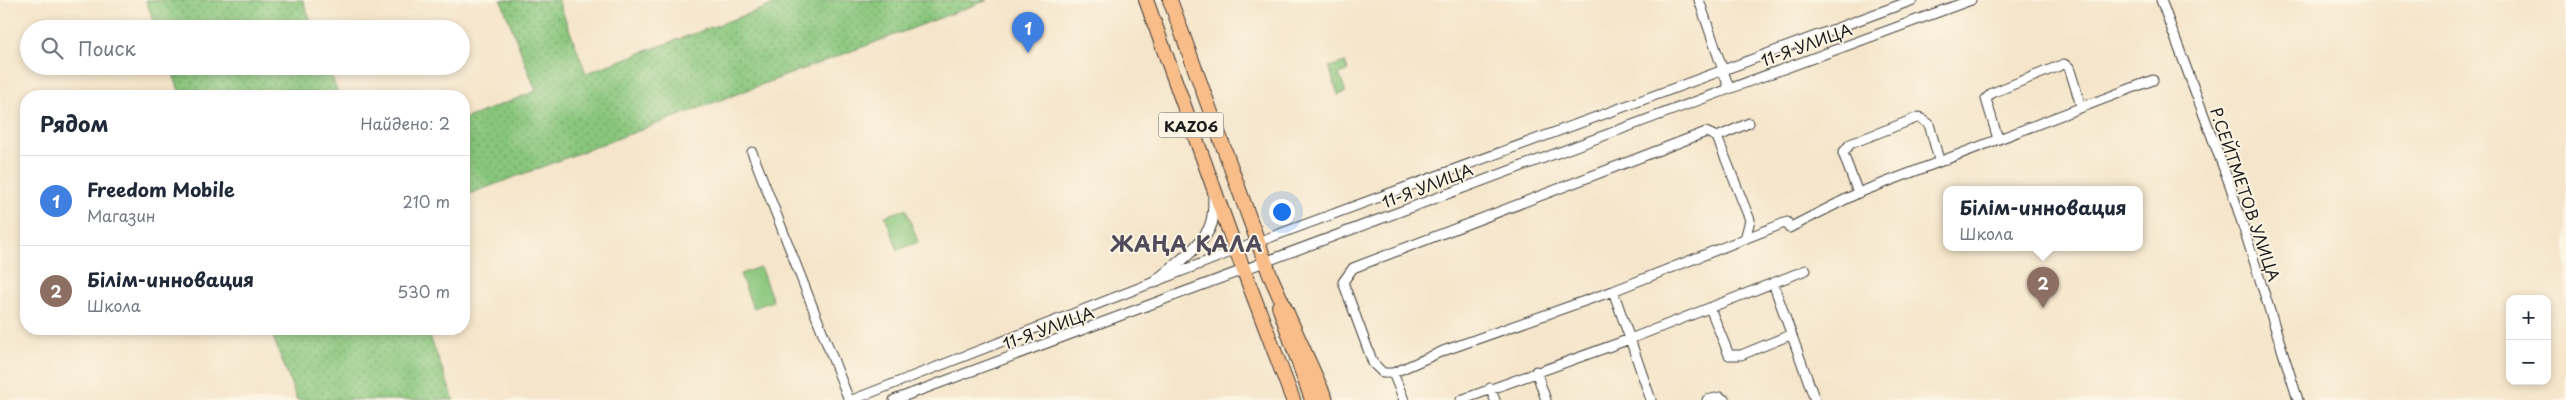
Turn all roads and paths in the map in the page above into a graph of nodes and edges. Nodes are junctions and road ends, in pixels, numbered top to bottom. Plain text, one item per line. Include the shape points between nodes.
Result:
1 (1146, 0) edge
2 (1170, 0) edge
3 (1699, 0) edge
4 (1913, 0) edge
5 (1971, 0) edge
6 (2161, 0) edge
7 (1723, 70) junction
8 (2153, 80) dead end
9 (1729, 88) junction
10 (2081, 106) junction
11 (1749, 123) dead end
12 (1718, 137) junction
13 (1998, 139) junction
14 (752, 152) dead end
15 (1939, 160) junction
16 (1213, 188) junction
17 (1858, 193) junction
18 (1746, 239) junction
19 (1259, 244) junction
20 (1236, 250) junction
21 (1265, 262) junction
22 (1806, 270) dead end
23 (1244, 271) junction
24 (1270, 275) junction
25 (1155, 282) junction
26 (1773, 283) junction
27 (1613, 291) junction
28 (1710, 308) junction
29 (1790, 335) junction
30 (1630, 339) junction
31 (1536, 371) junction
32 (1393, 373) junction
33 (1490, 388) junction
34 (850, 400) edge
35 (894, 400) edge
36 (1293, 400) edge
37 (1312, 400) edge
38 (1326, 400) edge
39 (1404, 400) edge
40 (1461, 400) edge
41 (1495, 400) edge
42 (1546, 400) edge
43 (1650, 400) edge
44 (1707, 400) edge
45 (1725, 400) edge
46 (1815, 400) edge
47 (2298, 400) edge

1 - 16 main road, KАZ06
2 - 19 main road, KАZ06
3 - 7 street
4 - 7 street, 11-Я УЛИЦА
5 - 9 street, 11-Я УЛИЦА
6 - 47 street, Р.СЕЙТМЕТОВ УЛИЦА via 2234,197
7 - 9 street
7 - 19 street, 11-Я УЛИЦА
8 - 10 street
9 - 21 street, 11-Я УЛИЦА
10 - 13 street
10 - 13 street via 2069,67 2064,64 1992,93 1986,99
11 - 12 street
12 - 18 street via 1750,220
12 - 32 street via 1706,132 1353,268 1343,282 1373,363 1383,373
13 - 15 street
14 - 34 street
15 - 17 street
15 - 17 street via 1929,124 1919,117 1850,144 1843,153
16 - 20 main road, KАZ06
16 - 25 street via 1214,211 1209,230 1190,252
17 - 18 street via 1788,225
18 - 27 street
19 - 20 street, 11-Я УЛИЦА
19 - 21 main road, KАZ06
20 - 23 main road, KАZ06
20 - 25 street, 11-Я УЛИЦА
21 - 23 street, 11-Я УЛИЦА
21 - 24 main road, KАZ06
22 - 26 street
23 - 35 street, 11-Я УЛИЦА
23 - 36 main road, KАZ06
24 - 37 main road, KАZ06
24 - 38 main road, KАZ06
25 - 34 street, 11-Я УЛИЦА
26 - 28 street
26 - 29 street
27 - 30 street
27 - 32 street
28 - 29 street via 1729,355 1741,355
28 - 30 street
29 - 46 street
30 - 31 street
30 - 43 street
31 - 33 street
31 - 42 street
32 - 39 street
33 - 40 street
33 - 41 street
44 - 45 street via 1720,397

